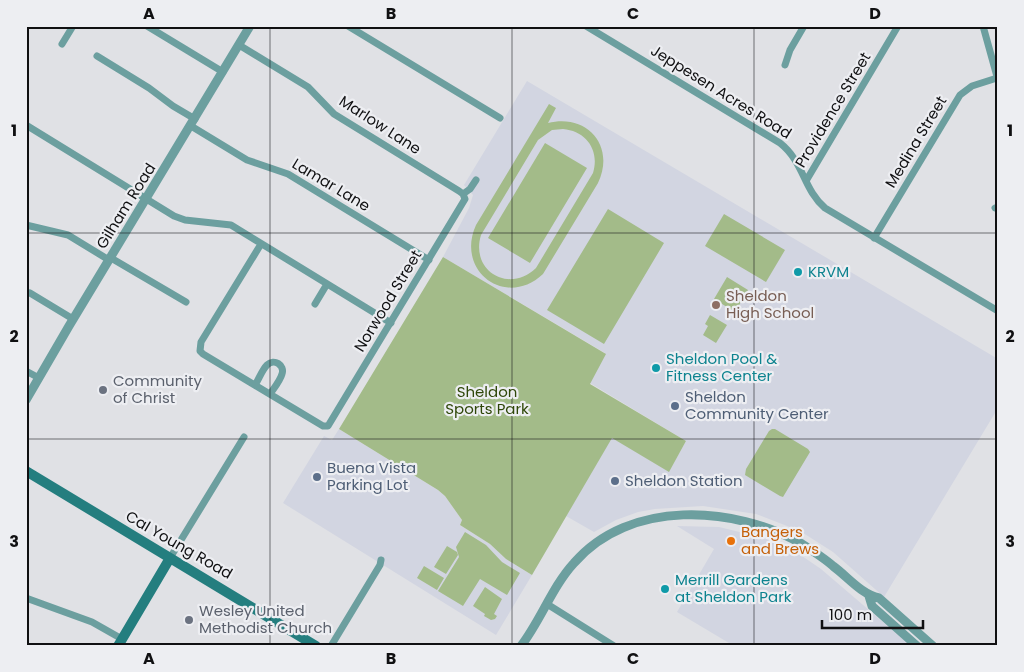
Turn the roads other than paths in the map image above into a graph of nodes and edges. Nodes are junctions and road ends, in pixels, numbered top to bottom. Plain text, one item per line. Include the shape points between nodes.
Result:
1 (73, 26) edge
2 (148, 26) edge
3 (250, 26) edge
4 (348, 26) edge
5 (586, 26) edge
6 (804, 26) edge
7 (898, 26) edge
8 (983, 26) edge
9 (62, 44) dead end
10 (239, 45) junction
11 (97, 56) dead end
12 (785, 64) dead end
13 (223, 72) junction
14 (998, 79) edge
15 (500, 118) dead end
16 (193, 122) junction
17 (26, 125) edge
18 (476, 180) dead end
19 (806, 181) junction
20 (461, 192) junction
21 (147, 198) junction
22 (26, 225) edge
23 (874, 238) junction
24 (261, 244) junction
25 (110, 259) junction
26 (429, 260) junction
27 (327, 284) junction
28 (30, 293) dead end
29 (186, 302) dead end
30 (315, 304) dead end
31 (998, 311) edge
32 (73, 319) junction
33 (391, 323) junction
34 (26, 371) edge
35 (39, 378) junction
36 (255, 385) junction
37 (270, 394) junction
38 (26, 400) edge
39 (244, 436) dead end
40 (26, 471) edge
41 (170, 558) junction
42 (381, 560) dead end
43 (869, 596) junction
44 (26, 598) edge
45 (546, 604) junction
46 (120, 642) edge
47 (522, 644) edge
48 (315, 645) edge
49 (331, 646) edge
50 (614, 646) edge
51 (917, 646) edge
52 (933, 646) edge

1 - 9 street
2 - 13 street
3 - 10 street, Gilham Road
4 - 15 street
5 - 19 street, Jeppesen Acres Road via 780,143 795,157
6 - 12 street
7 - 19 street, Providence Street
8 - 14 street
10 - 13 street, Gilham Road
10 - 20 street, Marlow Lane via 310,88 334,114
11 - 16 street, Lamar Lane via 149,88
13 - 16 street, Gilham Road
14 - 23 street, Medina Street via 972,86 960,95
16 - 21 street, Gilham Road
16 - 26 street, Lamar Lane via 247,160 288,174
17 - 21 street
18 - 20 street via 470,189
19 - 23 street, Jeppesen Acres Road via 825,208
20 - 26 street, Norwood Street via 464,202
21 - 24 street via 177,218 228,224
21 - 25 street, Gilham Road
22 - 25 street via 68,235
23 - 31 street, Jeppesen Acres Road
24 - 27 street
24 - 36 street via 201,342 200,349 202,354
25 - 29 street
25 - 32 street, Gilham Road
26 - 33 street, Norwood Street
27 - 30 street
27 - 33 street
28 - 32 street
32 - 35 street, Gilham Road
33 - 37 street, Norwood Street via 329,426 323,426
34 - 35 street
35 - 38 street, Gilham Road
36 - 37 street
36 - 37 street via 268,364 279,364 282,374
39 - 41 street
40 - 41 main road, Cal Young Road
41 - 46 main road
41 - 48 main road, Cal Young Road
42 - 49 street
43 - 45 street via 825,559 788,537 729,519 684,516 635,523 602,538 573,564
43 - 51 street via 872,606
43 - 52 street via 879,598
44 - 46 street via 92,622
45 - 47 street
45 - 50 street

